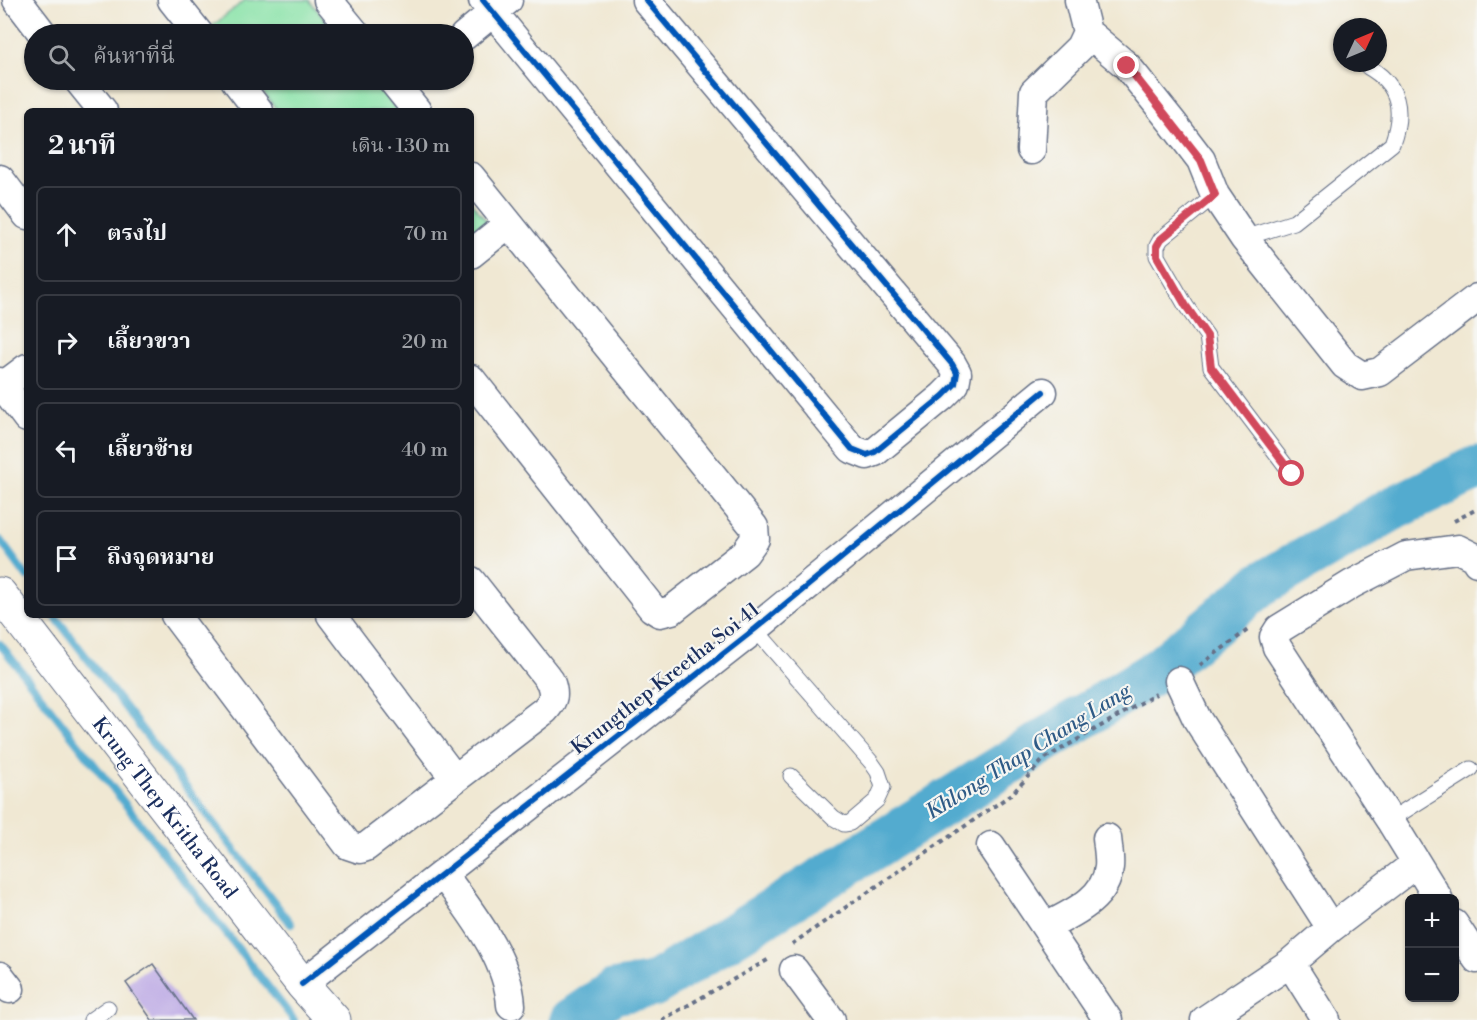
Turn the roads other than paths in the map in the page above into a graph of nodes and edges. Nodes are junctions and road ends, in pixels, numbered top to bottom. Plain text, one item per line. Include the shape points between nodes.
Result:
1 (17, 0) edge
2 (172, 0) edge
3 (328, 0) edge
4 (646, 0) edge
5 (1079, 0) edge
6 (495, 4) edge
7 (36, 24) edge
8 (191, 24) edge
9 (348, 24) edge
10 (474, 26) edge
11 (1088, 32) junction
12 (1377, 72) edge
13 (86, 90) edge
14 (243, 90) edge
15 (405, 90) edge
16 (101, 108) edge
17 (258, 108) edge
18 (415, 108) edge
19 (1031, 150) dead end
20 (0, 180) edge
21 (474, 181) edge
22 (1215, 195) junction
23 (24, 211) edge
24 (508, 224) junction
25 (1244, 238) junction
26 (474, 252) edge
27 (1477, 298) edge
28 (24, 370) edge
29 (474, 383) edge
30 (1, 386) edge
31 (1043, 392) dead end
32 (24, 414) edge
33 (1292, 474) dead end
34 (1477, 562) edge
35 (474, 585) edge
36 (0, 594) edge
37 (177, 618) edge
38 (333, 618) edge
39 (755, 629) junction
40 (1179, 681) road end
41 (1471, 769) dead end
42 (791, 776) dead end
43 (455, 779) junction
44 (1390, 820) junction
45 (1107, 838) dead end
46 (992, 846) dead end
47 (1415, 864) junction
48 (443, 874) junction
49 (1435, 894) edge
50 (1046, 927) junction
51 (1331, 928) junction
52 (785, 959) road end
53 (1290, 963) junction
54 (302, 984) junction
55 (511, 1005) dead end
56 (108, 1008) dead end
57 (1213, 1018) edge
58 (91, 1020) edge
59 (334, 1020) edge
60 (831, 1020) edge
61 (1108, 1020) edge
62 (1326, 1020) edge

1 - 7 street
2 - 8 street
3 - 9 street
4 - 6 street via 957,373 955,384 943,396 875,452 867,455 852,449
5 - 11 street
6 - 10 street
11 - 19 street via 1080,47 1034,92
11 - 22 street via 1127,66 1172,122 1201,160
12 - 25 lane via 1394,91 1400,109 1392,144 1294,222
13 - 16 street
14 - 17 street
15 - 18 street
20 - 23 street
21 - 24 street
22 - 25 street
22 - 33 lane via 1161,239 1157,256 1207,336 1211,367
24 - 26 street
24 - 29 street via 754,527 755,539 745,553 699,589 672,610 660,613 652,608
25 - 27 street via 1344,365 1362,376 1380,372
28 - 30 street
30 - 32 street
31 - 39 street, Krungthep Kreetha Soi 41
34 - 44 street via 1458,549 1406,556 1352,584 1279,629 1274,637
35 - 43 street via 550,681 554,692 545,710
36 - 54 main road, Krung Thep Kritha Road
37 - 43 street via 348,845 366,847
38 - 43 street
39 - 42 lane via 871,762 883,787 877,800 844,824
39 - 48 street, Krungthep Kreetha Soi 41
40 - 51 street via 1197,719
41 - 44 lane
44 - 47 street
45 - 50 street via 1109,868 1102,888 1086,905
46 - 50 street
47 - 49 street
47 - 51 street
48 - 54 street, Krungthep Kreetha Soi 41
48 - 55 street via 489,938 510,990
50 - 61 street
51 - 53 street
52 - 60 street
53 - 57 street
53 - 62 street
54 - 59 main road, Krung Thep Kritha Road
56 - 58 lane

